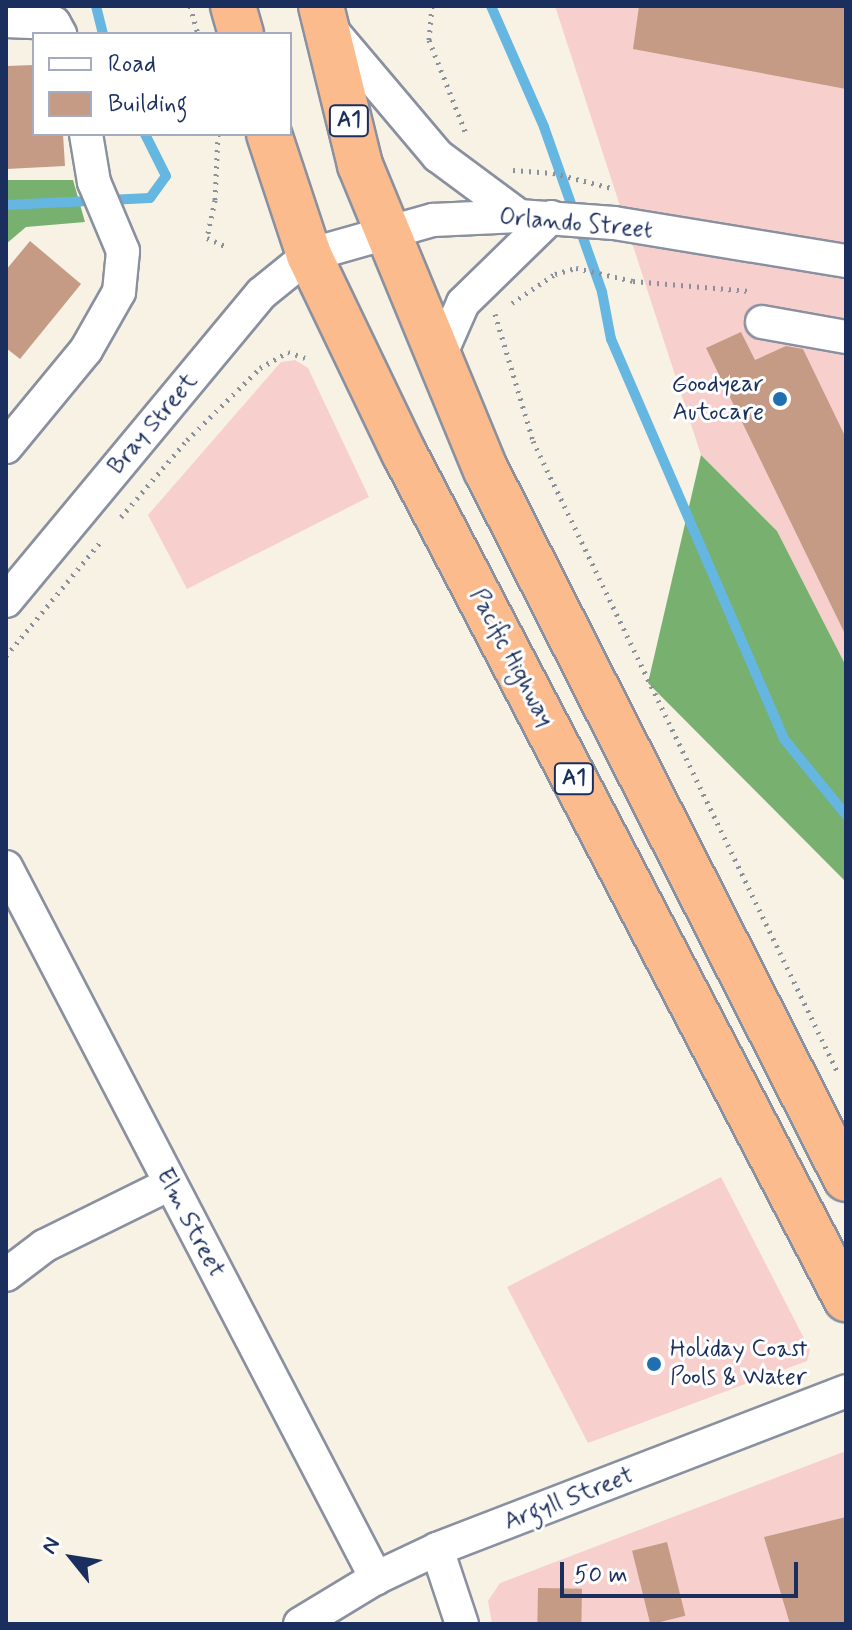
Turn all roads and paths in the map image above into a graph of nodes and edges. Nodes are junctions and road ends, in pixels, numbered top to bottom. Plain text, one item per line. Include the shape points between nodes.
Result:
1 (190, 6) edge
2 (233, 6) edge
3 (432, 6) edge
4 (322, 14) edge
5 (6, 21) edge
6 (59, 32) edge
7 (197, 32) edge
8 (240, 32) edge
9 (86, 136) edge
10 (218, 136) edge
11 (270, 136) edge
12 (476, 149) dead end
13 (502, 166) dead end
14 (597, 184) dead end
15 (519, 216) junction
16 (551, 217) junction
17 (388, 232) junction
18 (225, 246) dead end
19 (309, 255) junction
20 (846, 261) edge
21 (759, 307) joint
22 (843, 343) edge
23 (305, 358) dead end
24 (438, 360) junction
25 (6, 447) edge
26 (10, 588) edge
27 (6, 656) edge
28 (6, 867) edge
29 (839, 1075) dead end
30 (846, 1179) edge
31 (170, 1184) junction
32 (6, 1275) edge
33 (846, 1299) edge
34 (846, 1391) edge
35 (437, 1549) junction
36 (376, 1578) junction
37 (300, 1624) edge
38 (462, 1624) edge

1 - 7 path
2 - 8 highway
3 - 12 path via 429,40 459,121
4 - 15 street via 438,156
4 - 17 highway, A1 via 360,165
5 - 6 street via 54,23
9 - 25 street via 94,182 123,251 119,292 86,350
10 - 18 path via 207,238
11 - 19 highway, Pacific Highway / A1
13 - 14 path
15 - 16 street, Orlando Street
15 - 17 street, Orlando Street via 446,218
16 - 20 street, Orlando Street
16 - 24 street via 463,303
17 - 19 street, Orlando Street
17 - 24 highway, A1
19 - 26 street, Bray Street via 262,293
19 - 33 highway, Pacific Highway / A1 via 404,453
21 - 22 street
21 - 29 path via 576,268 555,274 495,312 533,441
23 - 27 path via 288,352 236,390 187,440
24 - 30 highway, A1 via 486,470 640,780
28 - 31 street, Elm Street
31 - 32 street via 44,1246
31 - 36 street, Elm Street
34 - 35 street, Argyll Street
35 - 36 street, Argyll Street
35 - 38 street
36 - 37 street, Argyll Street

